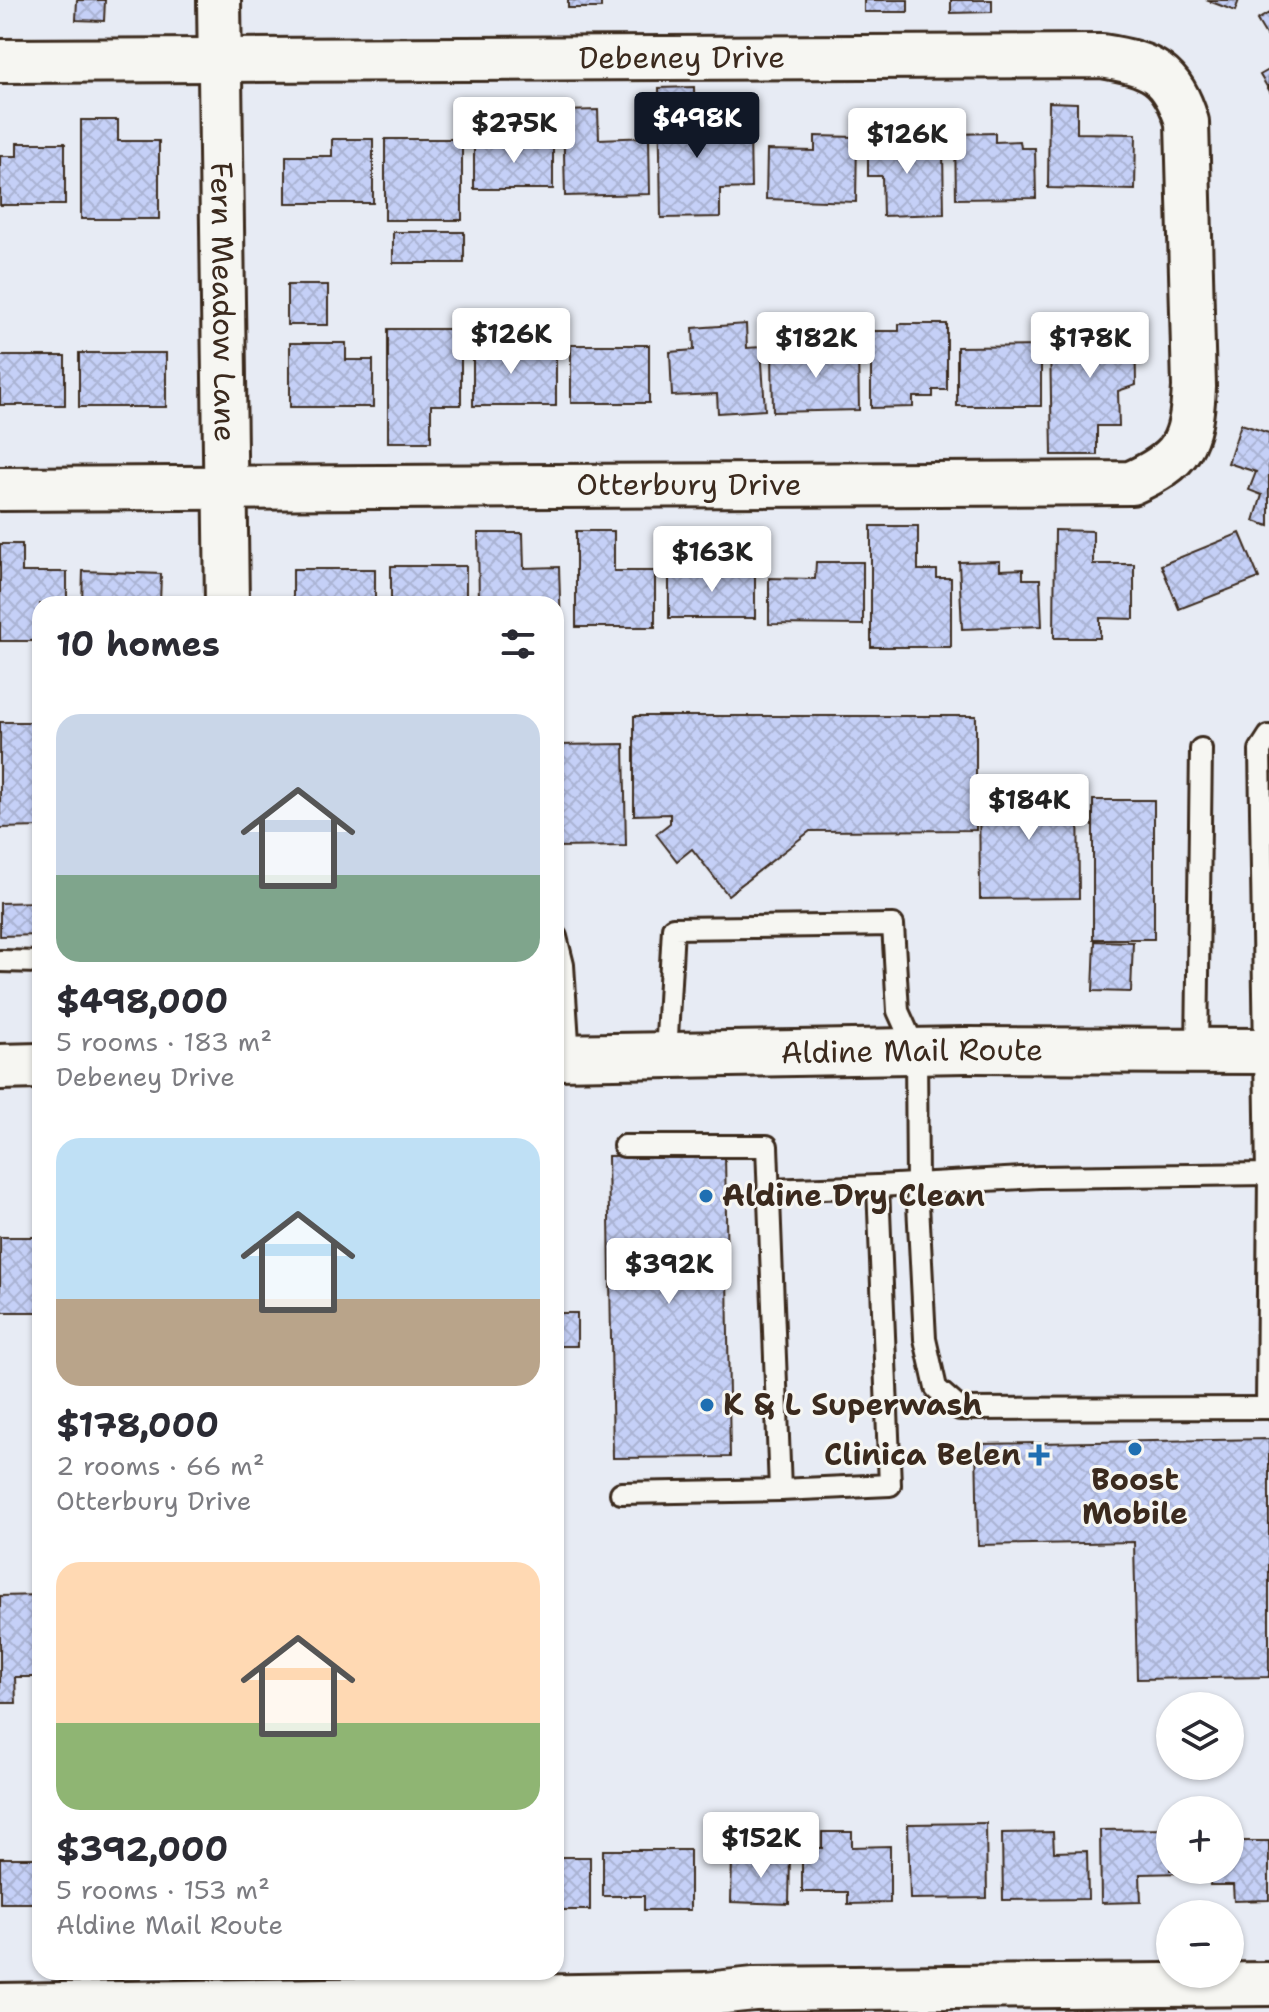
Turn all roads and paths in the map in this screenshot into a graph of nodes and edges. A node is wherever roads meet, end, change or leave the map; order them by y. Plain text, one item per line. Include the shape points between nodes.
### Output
1 (219, 0) edge
2 (218, 58) junction
3 (0, 61) edge
4 (1192, 267) joint
5 (225, 486) junction
6 (0, 489) edge
7 (227, 596) edge
8 (1269, 736) edge
9 (1201, 749) dead end
10 (0, 961) edge
11 (32, 962) edge
12 (916, 1051) junction
13 (1197, 1051) junction
14 (1267, 1051) edge
15 (666, 1055) junction
16 (564, 1057) edge
17 (32, 1066) edge
18 (0, 1067) edge
19 (624, 1146) dead end
20 (1268, 1174) edge
21 (917, 1185) junction
22 (878, 1186) junction
23 (768, 1190) junction
24 (1268, 1408) edge
25 (780, 1490) junction
26 (621, 1493) dead end
27 (1269, 1984) edge
28 (249, 1995) edge
29 (0, 2005) edge

1 - 2 street, Fern Meadow Lane
2 - 3 street, Debeney Drive
2 - 4 street, Debeney Drive via 1102,56 1137,61 1161,74 1179,94 1187,122
2 - 5 street, Fern Meadow Lane
4 - 5 street, Otterbury Drive via 1192,428 1177,456 1131,483
5 - 6 street, Otterbury Drive
5 - 7 street, Fern Meadow Lane
8 - 14 lane via 1260,750
9 - 13 lane
10 - 11 lane
12 - 13 main road, Aldine Mail Route
12 - 15 main road, Aldine Mail Route
12 - 15 lane via 898,1011 893,925 673,928
12 - 21 lane
13 - 14 main road, Aldine Mail Route
14 - 20 lane
15 - 16 main road, Aldine Mail Route
17 - 18 main road
19 - 23 lane via 767,1146
20 - 21 lane via 1039,1177
20 - 24 lane
21 - 22 lane
21 - 24 lane via 925,1339 936,1388 960,1409
22 - 23 lane
22 - 25 lane via 890,1485
23 - 25 lane
25 - 26 lane
27 - 28 street
28 - 29 street

